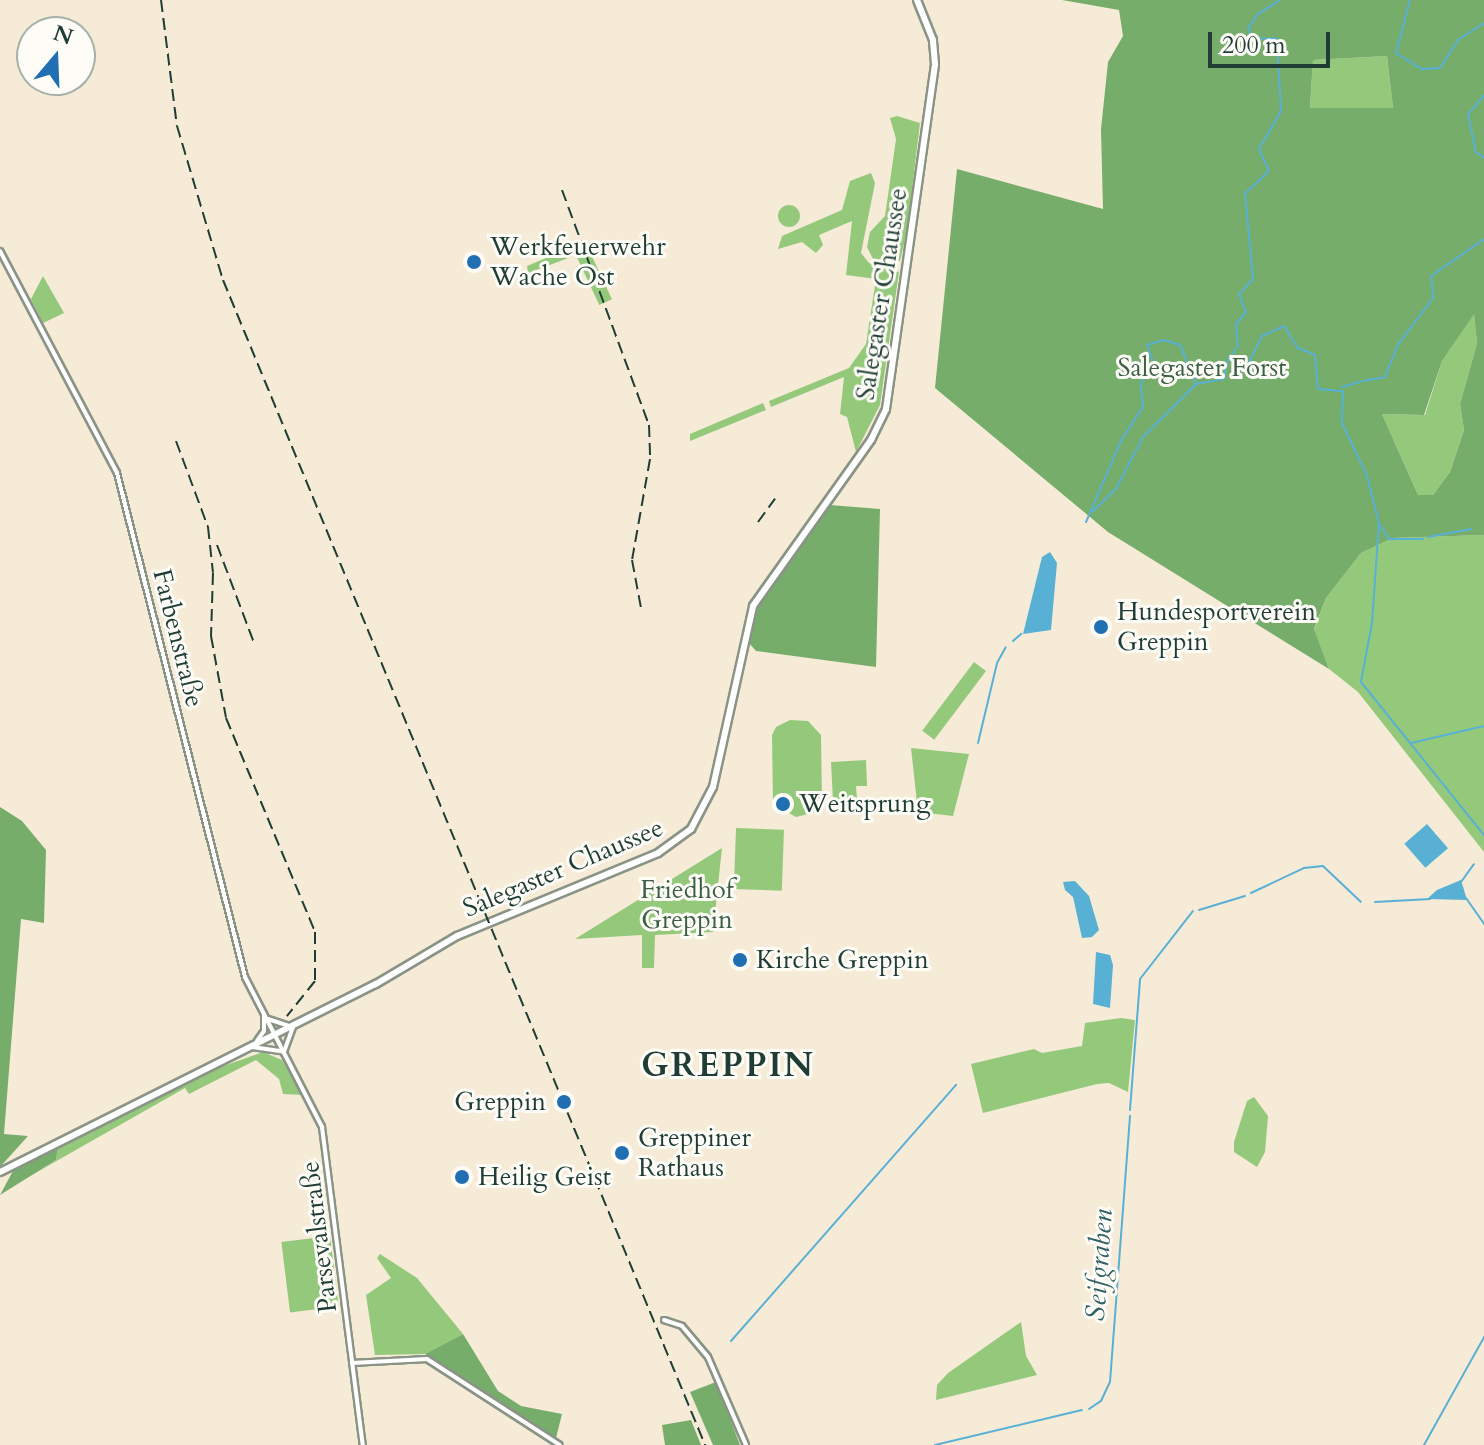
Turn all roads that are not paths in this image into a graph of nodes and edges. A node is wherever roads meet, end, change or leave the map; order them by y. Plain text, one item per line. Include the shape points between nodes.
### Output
1 (917, 0) edge
2 (0, 251) edge
3 (264, 1015) junction
4 (293, 1027) junction
5 (275, 1036) junction
6 (252, 1047) junction
7 (284, 1052) junction
8 (0, 1172) edge
9 (664, 1320) dead end
10 (352, 1363) junction
11 (363, 1445) edge
12 (560, 1445) edge
13 (746, 1445) edge

1 - 4 main road, Salegaster Chaussee via 933,40 935,64 890,389 879,426 753,606 713,787 685,836 651,856 457,936
2 - 3 street, Farbenstraße via 118,476 245,977
3 - 4 street
3 - 5 street, Farbenstraße
3 - 6 street via 263,1034
4 - 5 main road, Salegaster Chaussee
4 - 7 street
5 - 6 main road, Salegaster Chaussee
5 - 7 street, Parsevalstraße
6 - 7 street
6 - 8 main road, Salegaster Chaussee
7 - 10 street, Parsevalstraße via 325,1139
9 - 13 street via 687,1331 716,1372
10 - 11 street, Parsevalstraße
10 - 12 street via 427,1359

